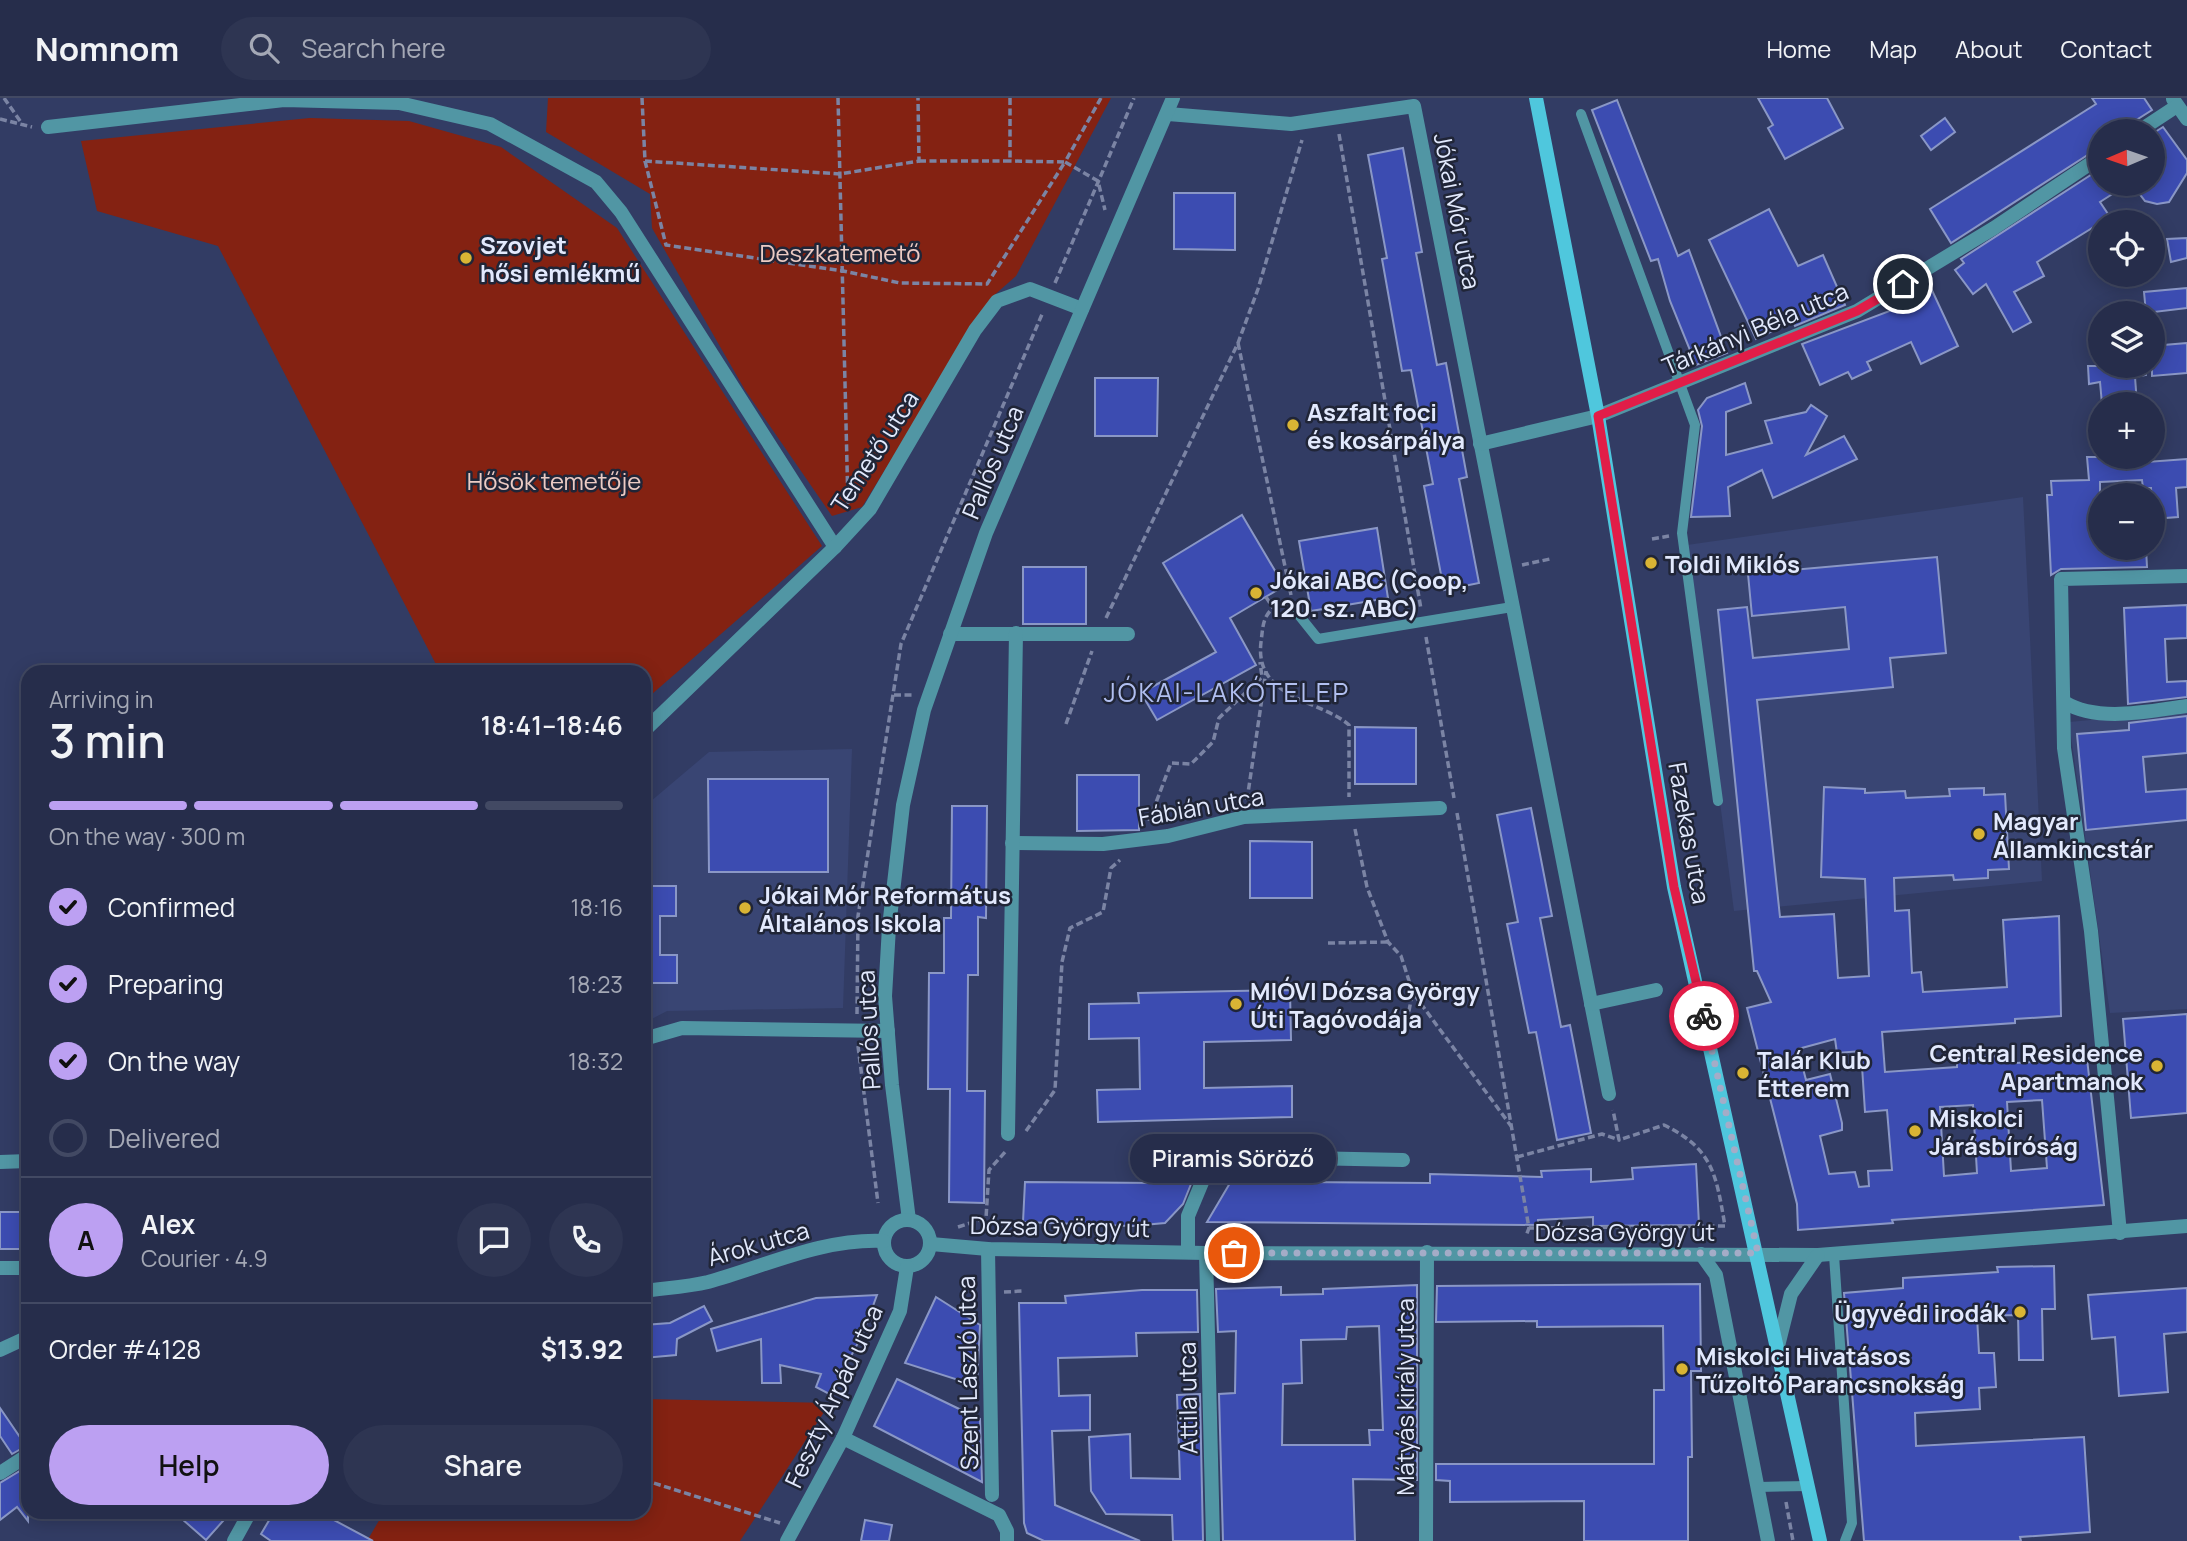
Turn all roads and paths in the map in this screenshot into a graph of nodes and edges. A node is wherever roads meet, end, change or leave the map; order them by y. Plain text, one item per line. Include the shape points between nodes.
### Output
1 (4, 98) edge
2 (642, 98) edge
3 (838, 98) edge
4 (918, 98) edge
5 (1010, 98) edge
6 (1101, 98) edge
7 (1173, 98) edge
8 (1536, 98) edge
9 (2174, 102) edge
10 (1168, 114) junction
11 (1581, 114) dead end
12 (1336, 117) junction
13 (0, 119) edge
14 (2153, 119) edge
15 (2187, 119) edge
16 (1308, 122) junction
17 (24, 127) junction
18 (48, 127) joint
19 (645, 161) junction
20 (919, 161) junction
21 (1010, 161) junction
22 (1065, 162) junction
23 (2088, 165) edge
24 (840, 174) junction
25 (1098, 181) dead end
26 (843, 271) junction
27 (1082, 309) junction
28 (1238, 343) junction
29 (1681, 385) junction
30 (1598, 416) junction
31 (1480, 444) junction
32 (850, 531) junction
33 (835, 547) junction
34 (1550, 559) dead end
35 (1504, 569) junction
36 (2187, 576) edge
37 (1266, 597) dead end
38 (1512, 607) junction
39 (1273, 608) junction
40 (1294, 608) junction
41 (1423, 621) junction
42 (1016, 633) junction
43 (950, 634) junction
44 (1099, 634) junction
45 (1128, 634) dead end
46 (1259, 653) junction
47 (1266, 671) junction
48 (2064, 702) junction
49 (2187, 706) edge
50 (651, 724) edge
51 (1066, 724) dead end
52 (1718, 801) dead end
53 (1440, 808) dead end
54 (1352, 812) junction
55 (1244, 817) junction
56 (1142, 839) junction
57 (1012, 843) junction
58 (1388, 942) junction
59 (1328, 943) dead end
60 (1656, 990) dead end
61 (1413, 993) junction
62 (1591, 1004) junction
63 (888, 1031) junction
64 (1405, 1032) dead end
65 (651, 1037) edge
66 (1609, 1094) joint
67 (1512, 1128) junction
68 (1619, 1140) junction
69 (1011, 1141) junction
70 (1517, 1157) junction
71 (1403, 1160) dead end
72 (21, 1161) edge
73 (0, 1162) edge
74 (909, 1220) junction
75 (2187, 1226) edge
76 (958, 1227) dead end
77 (1529, 1228) junction
78 (2120, 1233) junction
79 (884, 1241) junction
80 (931, 1244) junction
81 (988, 1249) junction
82 (1188, 1252) junction
83 (1427, 1252) junction
84 (1206, 1253) junction
85 (1520, 1253) junction
86 (1758, 1253) junction
87 (1701, 1254) junction
88 (1818, 1255) junction
89 (1834, 1255) junction
90 (906, 1267) junction
91 (0, 1268) edge
92 (21, 1268) edge
93 (651, 1290) edge
94 (1024, 1291) dead end
95 (995, 1292) dead end
96 (21, 1340) edge
97 (1778, 1346) junction
98 (0, 1350) edge
99 (843, 1438) junction
100 (21, 1460) edge
101 (0, 1473) edge
102 (651, 1482) edge
103 (1783, 1486) junction
104 (1809, 1486) junction
105 (1758, 1487) junction
106 (992, 1495) dead end
107 (246, 1519) edge
108 (795, 1527) junction
109 (234, 1541) edge
110 (788, 1541) edge
111 (1007, 1541) edge
112 (1213, 1541) edge
113 (1426, 1541) edge
114 (1768, 1541) edge
115 (1793, 1541) edge
116 (1821, 1541) edge
117 (1845, 1541) edge

1 - 17 path
2 - 19 path
3 - 24 path
4 - 20 path
5 - 21 path
6 - 22 path
7 - 10 street, Pallós utca
8 - 30 street
9 - 14 street
9 - 15 street
10 - 16 street, Jókai Mór utca
10 - 27 street, Pallós utca
11 - 29 lane
12 - 16 street, Jókai Mór utca
12 - 31 street, Jókai Mór utca via 1414,106
12 - 41 path
13 - 17 path
16 - 28 path
17 - 18 path
18 - 33 street via 284,100 399,103 490,124 596,182 621,212
19 - 24 path
19 - 26 path via 666,245
20 - 21 path
20 - 24 path
21 - 22 path
22 - 25 path
22 - 26 path via 987,284 900,283
23 - 29 street, Tárkányi Béla utca via 1857,311
24 - 26 path
26 - 32 path
27 - 32 street, Temető utca via 1030,289 997,301 975,330 870,509
27 - 43 street, Pallós utca via 986,533
28 - 40 path
28 - 44 path
29 - 30 street, Tárkányi Béla utca
29 - 52 lane via 1695,425 1682,533
30 - 31 street, Tárkányi Béla utca
30 - 86 street, Fazekas utca via 1674,887
31 - 35 street
32 - 33 street, Temető utca
33 - 50 street, Temető utca
34 - 35 path
35 - 38 street
36 - 48 street via 2061,579
37 - 39 path
38 - 41 lane
38 - 62 street
39 - 40 path
39 - 46 path via 1264,616
40 - 41 lane via 1318,639
41 - 67 path
42 - 43 street
42 - 44 street
42 - 57 street
43 - 63 street, Pallós utca via 924,710 903,805 889,926
44 - 45 street
44 - 51 path
46 - 47 path
46 - 56 path via 1262,677 1219,719 1213,742 1191,764 1171,763
47 - 54 path via 1291,698 1349,725
47 - 55 path
48 - 49 street via 2095,713
48 - 78 street via 2064,748 2091,931
53 - 54 street, Fábián utca
54 - 55 street, Fábián utca
54 - 58 path via 1367,887
55 - 56 street, Fábián utca
56 - 57 street, Fábián utca via 1103,844
56 - 69 path via 1111,868 1103,912 1070,928 1062,962 1055,1090 1035,1122
57 - 69 street
58 - 59 path
58 - 61 path via 1401,956
60 - 62 street
61 - 64 path
61 - 67 path
62 - 66 street
63 - 65 street via 682,1028
63 - 74 street, Pallós utca
66 - 68 path
67 - 70 path
68 - 70 path via 1602,1133
68 - 77 path via 1664,1125 1689,1138 1706,1157 1719,1190 1725,1226
69 - 76 path via 989,1170 986,1218
70 - 77 path
71 - 82 street via 1213,1156 1188,1216
72 - 73 street
74 - 79 street via 893,1225
74 - 80 street via 925,1228
75 - 78 street, Dózsa György út
77 - 85 path
78 - 89 street, Dózsa György út
79 - 90 street via 890,1259
79 - 93 street, Árok utca via 854,1241 785,1256 706,1282
80 - 81 street, Dózsa György út
80 - 90 street via 923,1260
81 - 82 street, Dózsa György út
81 - 106 street, Szent László utca
82 - 84 street, Dózsa György út
83 - 84 street, Dózsa György út
83 - 85 street, Dózsa György út
83 - 113 street, Mátyás király utca
84 - 112 street, Attila utca
85 - 87 street, Dózsa György út
86 - 87 street, Dózsa György út
86 - 88 street, Dózsa György út
86 - 97 street, Fazekas utca
87 - 105 street via 1716,1275
88 - 89 street, Dózsa György út
88 - 97 street via 1791,1294
89 - 117 lane via 1852,1523
90 - 99 street, Feszty Árpád utca via 900,1311
91 - 92 street
94 - 95 path
96 - 98 street
97 - 104 street, Fazekas utca
99 - 108 street, Feszty Árpád utca
99 - 111 street via 999,1516
100 - 101 street
102 - 108 path
103 - 104 lane
103 - 105 lane
103 - 115 path
104 - 116 street, Fazekas utca
105 - 114 street
107 - 109 street
108 - 110 street, Feszty Árpád utca

